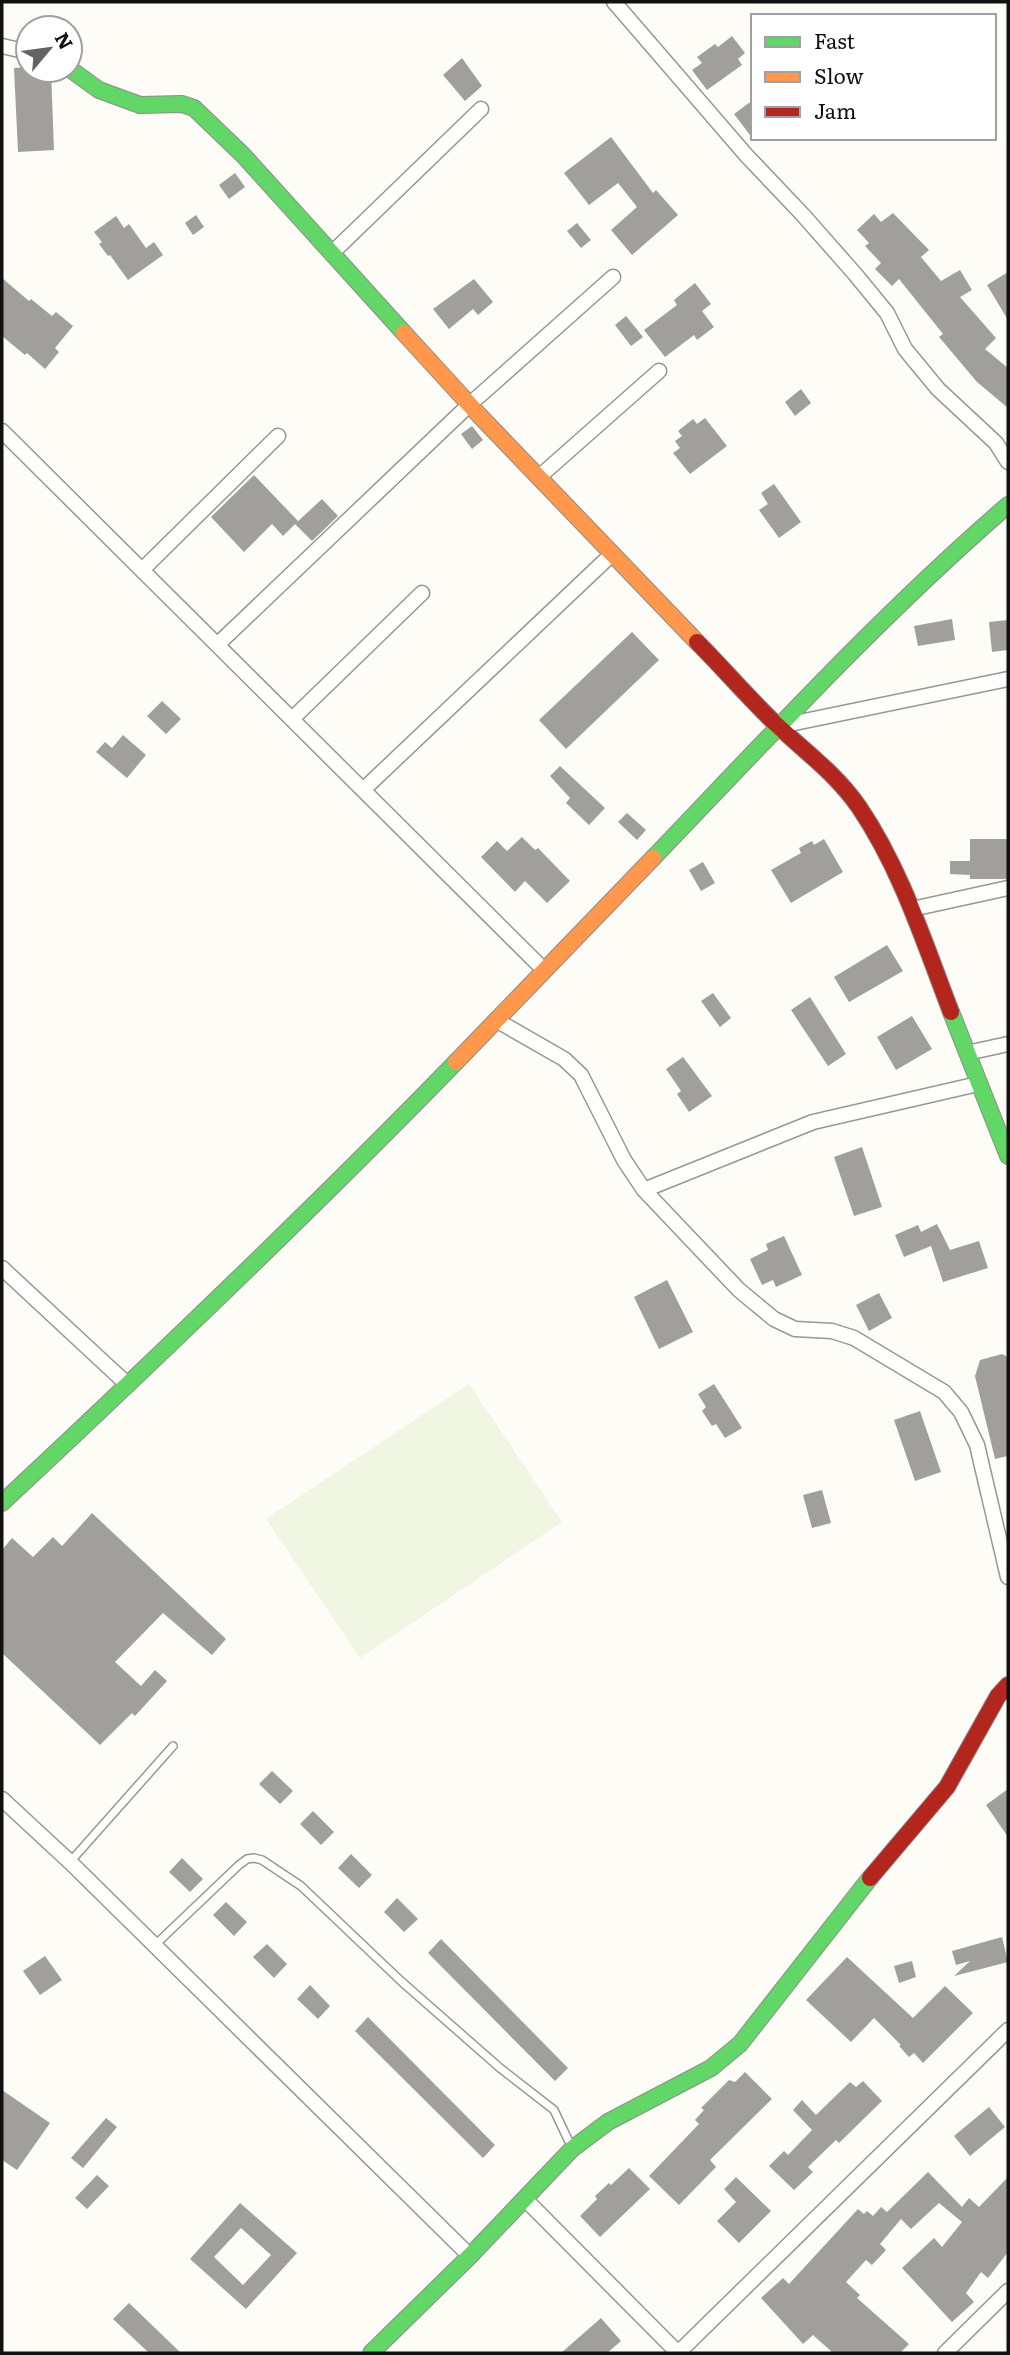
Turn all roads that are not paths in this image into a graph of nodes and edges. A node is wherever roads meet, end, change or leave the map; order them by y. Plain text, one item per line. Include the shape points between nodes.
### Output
1 (614, 2) edge
2 (84, 79) edge
3 (481, 109) dead end
4 (332, 253) junction
5 (613, 277) dead end
6 (659, 371) dead end
7 (469, 405) junction
8 (2, 431) edge
9 (278, 436) dead end
10 (1008, 462) edge
11 (539, 477) junction
12 (1005, 511) edge
13 (612, 554) junction
14 (142, 570) junction
15 (422, 593) dead end
16 (216, 645) junction
17 (1008, 680) edge
18 (292, 719) junction
19 (779, 727) junction
20 (363, 790) junction
21 (1008, 888) edge
22 (912, 909) junction
23 (544, 970) junction
24 (496, 1020) junction
25 (1008, 1044) edge
26 (967, 1053) junction
27 (978, 1084) junction
28 (1008, 1156) edge
29 (644, 1190) junction
30 (2, 1268) edge
31 (128, 1385) junction
32 (2, 1503) edge
33 (1008, 1577) edge
34 (1008, 1685) edge
35 (173, 1746) dead end
36 (2, 1798) edge
37 (70, 1861) junction
38 (155, 1945) junction
39 (1008, 2030) edge
40 (572, 2149) junction
41 (525, 2199) junction
42 (470, 2256) junction
43 (1008, 2291) edge
44 (371, 2353) edge
45 (678, 2353) edge
46 (945, 2353) edge

1 - 10 street via 855,274 887,313 905,349 938,389 996,443
2 - 4 street via 99,90 140,105 194,108
3 - 4 street
4 - 7 street
5 - 7 street
6 - 11 street
7 - 11 street
7 - 16 street
8 - 14 street
9 - 14 street
11 - 13 street
12 - 19 street via 961,546
13 - 19 street
13 - 20 street
14 - 16 street
15 - 18 street
16 - 18 street
17 - 19 street
18 - 20 street
19 - 22 street via 843,785 873,830
19 - 23 street
20 - 23 street
21 - 22 street
22 - 26 street
23 - 24 street
24 - 29 street via 564,1059 580,1075
24 - 31 street
25 - 26 street
26 - 27 street
27 - 28 street
27 - 29 street via 813,1122
29 - 33 street via 739,1290 774,1319 795,1329 832,1331 854,1338 944,1392 961,1412 977,1445
30 - 31 street
31 - 32 street
34 - 40 street via 947,1787 850,1901 740,2043 711,2068 608,2122
35 - 37 lane
36 - 37 street
37 - 38 street
38 - 40 lane via 247,1859 272,1865 302,1885 402,1982 554,2110
38 - 42 street
39 - 45 street
40 - 41 street
41 - 42 street
41 - 45 street
42 - 44 street
43 - 46 street

